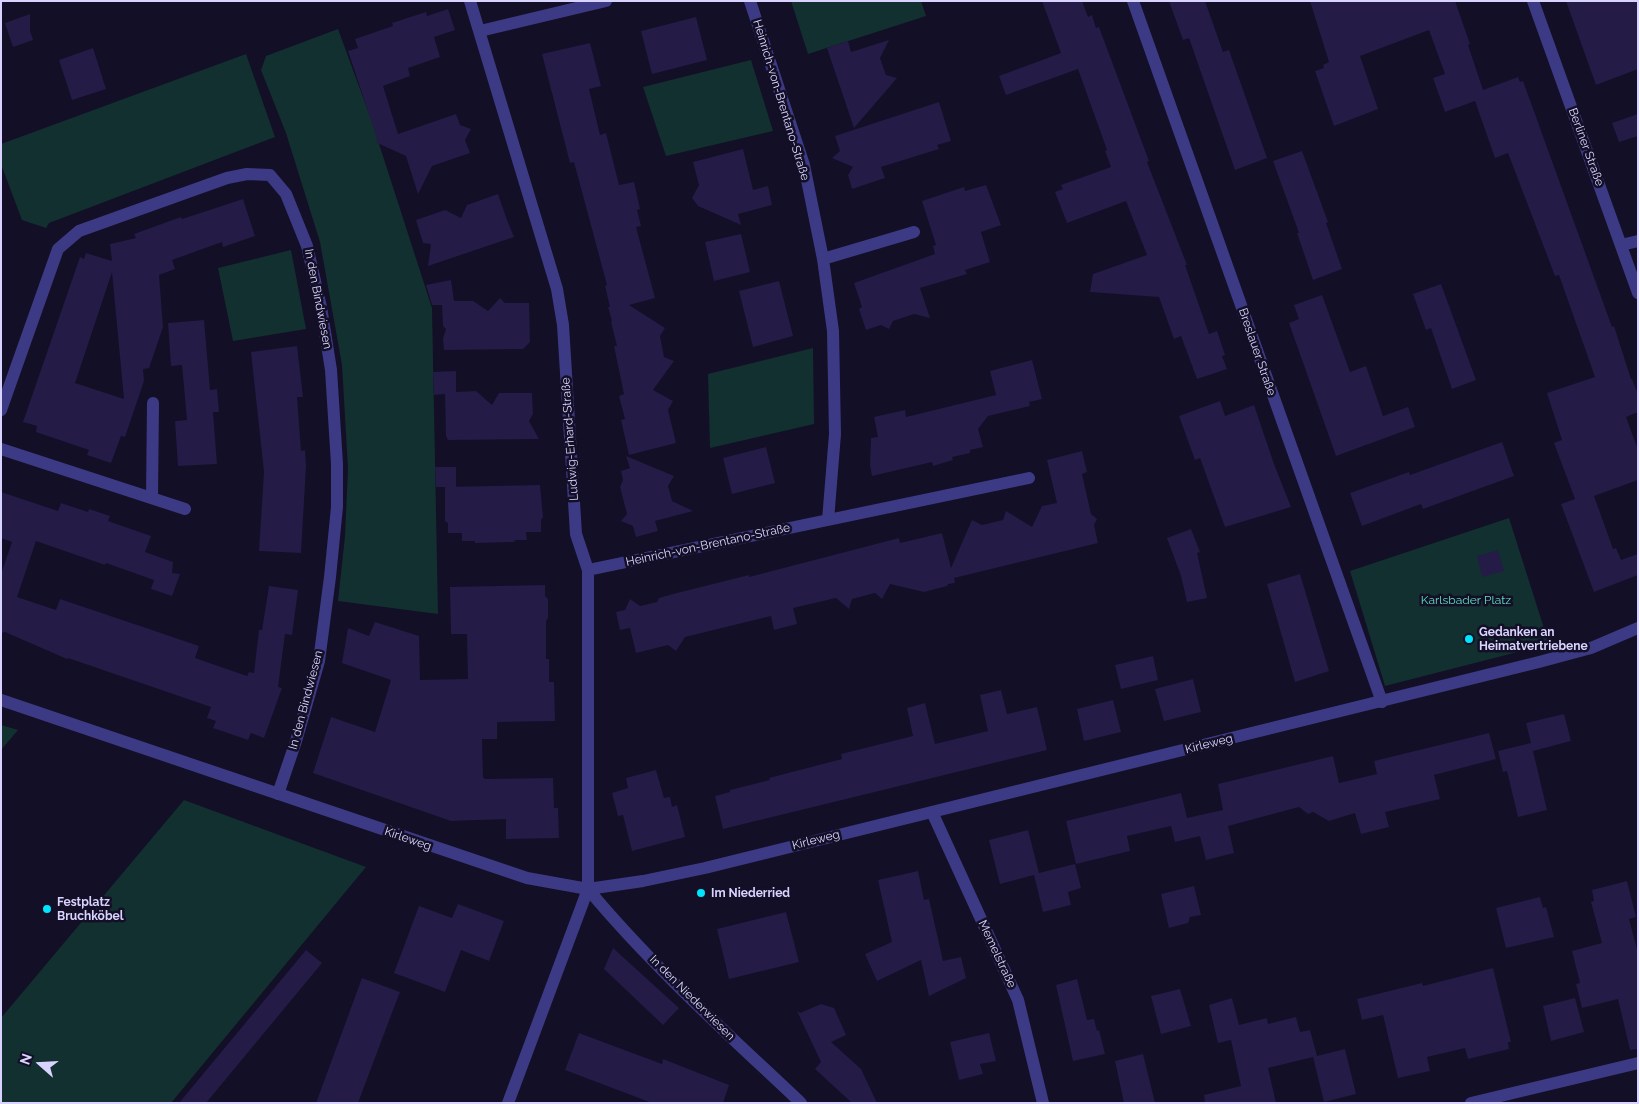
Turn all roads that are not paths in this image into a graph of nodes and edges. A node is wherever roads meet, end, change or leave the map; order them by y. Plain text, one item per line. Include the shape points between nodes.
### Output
1 (470, 1) edge
2 (606, 1) edge
3 (750, 1) edge
4 (1133, 1) edge
5 (1533, 1) edge
6 (480, 31) junction
7 (914, 232) dead end
8 (1638, 240) edge
9 (1621, 245) junction
10 (823, 259) junction
11 (1638, 293) edge
12 (153, 402) dead end
13 (1, 410) edge
14 (1, 449) edge
15 (1029, 478) dead end
16 (152, 498) junction
17 (185, 508) dead end
18 (828, 520) junction
19 (588, 570) junction
20 (1638, 628) edge
21 (1, 700) edge
22 (1382, 702) junction
23 (278, 794) junction
24 (932, 812) junction
25 (588, 889) junction
26 (1638, 1063) edge
27 (508, 1103) edge
28 (801, 1103) edge
29 (1043, 1103) edge
30 (1471, 1103) edge

1 - 6 street, Ludwig-Erhard-Straße
2 - 6 street
3 - 10 street, Heinrich-von-Brentano-Straße via 804,165
4 - 22 street, Breslauer Straße
5 - 9 street, Berliner Straße
6 - 19 street, Ludwig-Erhard-Straße via 557,289 563,325 576,534
7 - 10 street
8 - 9 street
9 - 11 street, Berliner Straße
10 - 18 street, Heinrich-von-Brentano-Straße via 833,331 835,434
12 - 16 street
13 - 23 street, In den Bindwiesen via 58,249 79,230 227,178 247,174 270,176 286,194 307,246 321,307 331,370 337,498 319,661
14 - 16 street
15 - 18 street, Heinrich-von-Brentano-Straße
16 - 17 street
18 - 19 street, Heinrich-von-Brentano-Straße
19 - 25 street, Ludwig-Erhard-Straße
20 - 22 street, Kirleweg via 1582,650
21 - 23 street, Kirleweg
22 - 24 street, Kirleweg
23 - 25 street, Kirleweg via 527,878
24 - 25 street, Kirleweg via 705,868
24 - 29 street, Memelstraße via 1018,1000
25 - 27 street
25 - 28 street, In den Niederwiesen via 692,999
26 - 30 street

